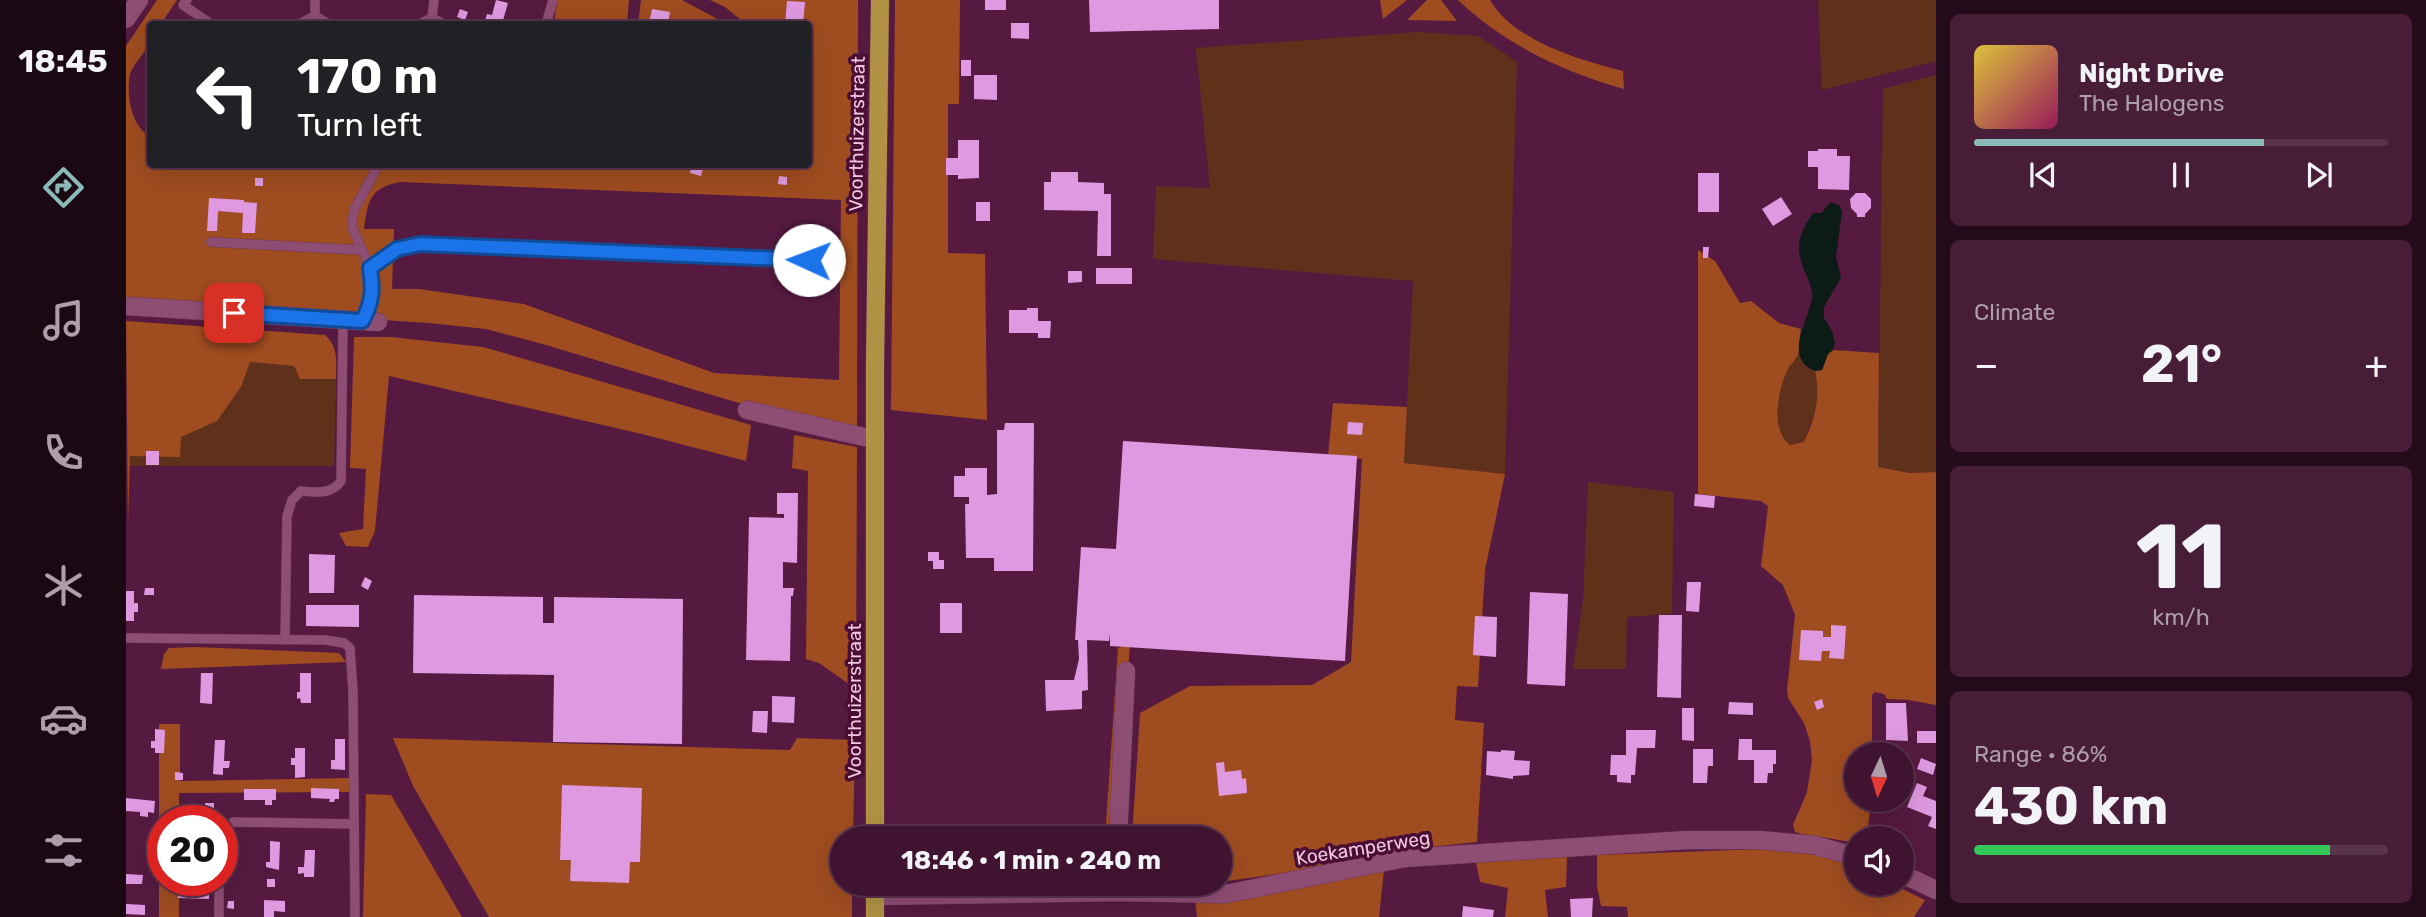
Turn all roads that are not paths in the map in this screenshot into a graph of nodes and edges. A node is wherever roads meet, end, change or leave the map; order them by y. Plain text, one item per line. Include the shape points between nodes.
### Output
1 (139, 0) edge
2 (187, 0) edge
3 (315, 0) edge
4 (434, 0) edge
5 (553, 0) edge
6 (880, 0) edge
7 (315, 16) junction
8 (432, 18) junction
9 (126, 19) edge
10 (207, 21) edge
11 (305, 21) edge
12 (324, 21) edge
13 (426, 21) edge
14 (438, 21) edge
15 (547, 21) edge
16 (377, 168) edge
17 (211, 242) dead end
18 (360, 250) junction
19 (809, 260) dead end
20 (370, 268) junction
21 (126, 306) edge
22 (343, 320) junction
23 (370, 321) joint
24 (747, 410) dead end
25 (875, 437) junction
26 (126, 638) edge
27 (285, 640) junction
28 (1126, 671) dead end
29 (238, 822) edge
30 (354, 824) junction
31 (875, 826) edge
32 (1119, 826) edge
33 (1844, 853) edge
34 (1914, 880) edge
35 (1936, 890) edge
36 (1232, 893) edge
37 (219, 896) edge
38 (875, 896) edge
39 (219, 917) edge
40 (355, 917) edge
41 (875, 917) edge

1 - 9 street
2 - 10 lane via 183,5
3 - 7 lane
4 - 8 lane
5 - 15 lane
6 - 25 main road, Voorthuizerstraat
7 - 11 lane
7 - 12 lane
8 - 13 lane
8 - 14 lane
16 - 18 lane via 354,209 352,227
17 - 18 lane
18 - 20 lane
19 - 20 lane via 420,244 397,249
20 - 23 lane
21 - 22 street
22 - 23 street
22 - 27 lane via 341,481 325,492 301,491 292,500 287,516
24 - 25 street
25 - 31 main road, Voorthuizerstraat
26 - 27 lane
27 - 30 lane via 336,641 350,648
28 - 32 street
29 - 30 lane
30 - 40 lane
33 - 36 street, Koekamperweg via 1814,845 1759,840 1687,840 1405,858
34 - 35 street
37 - 39 lane
38 - 41 main road

